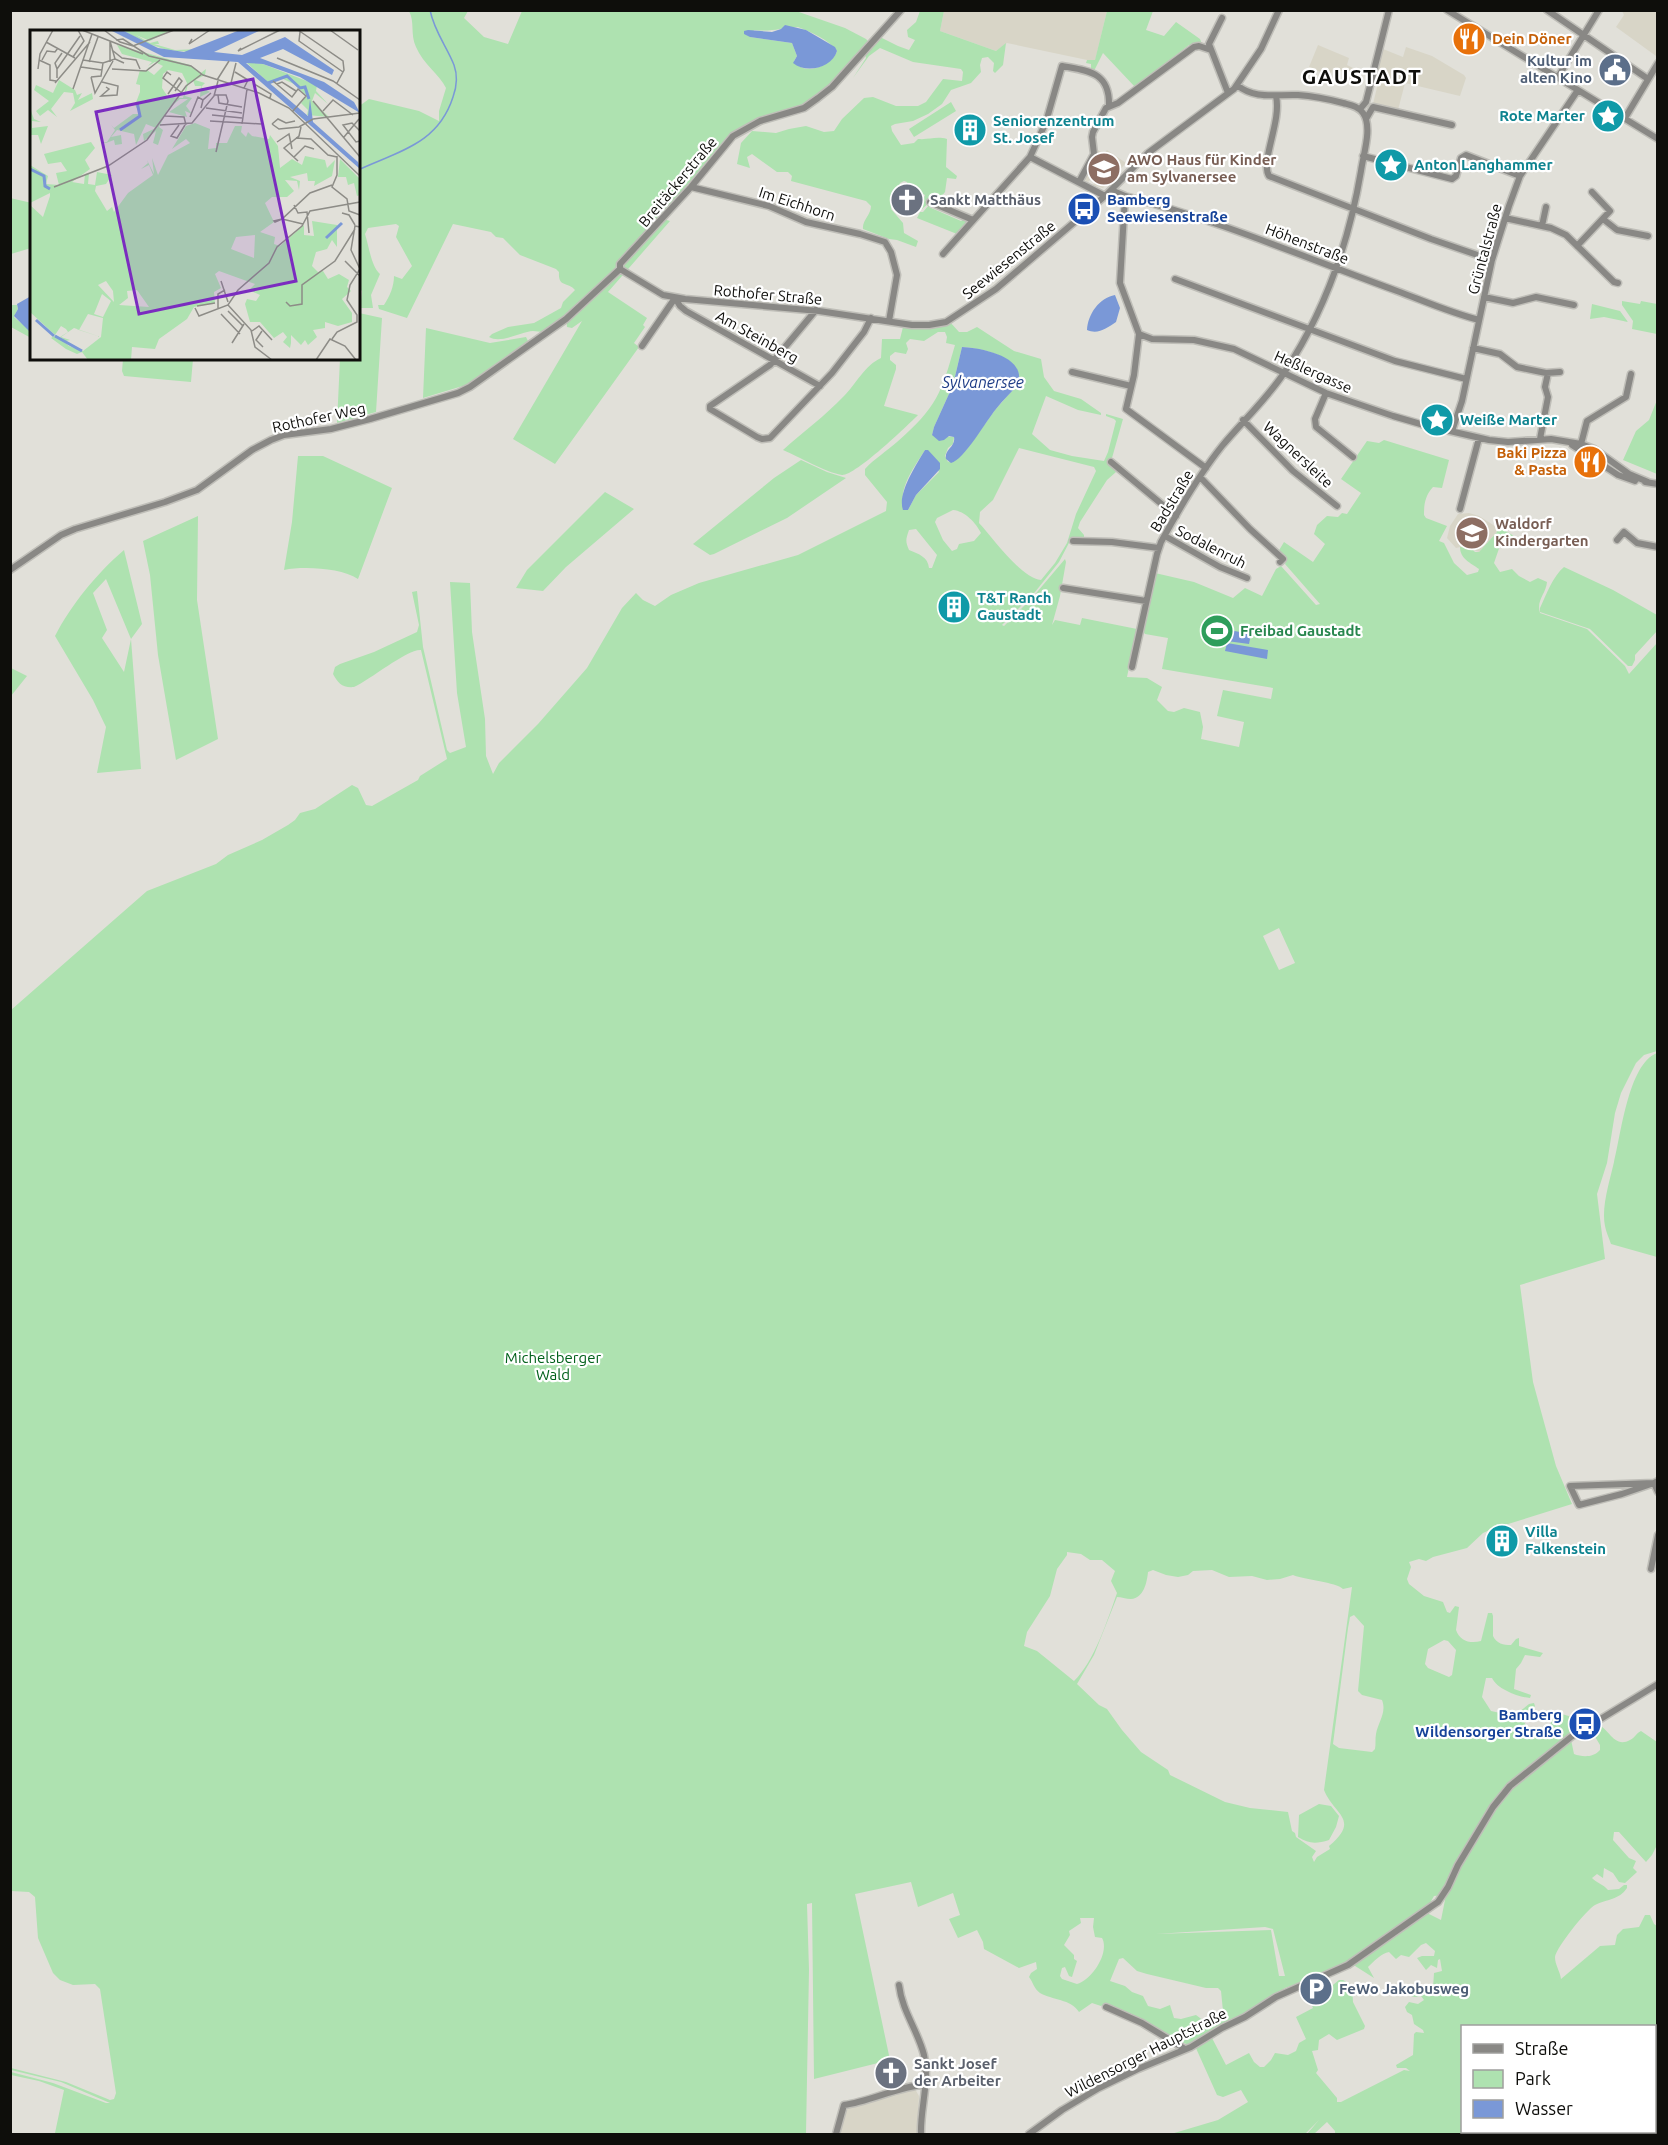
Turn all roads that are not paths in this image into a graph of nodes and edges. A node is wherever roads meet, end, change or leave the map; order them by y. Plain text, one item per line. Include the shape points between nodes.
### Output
1 (901, 10) edge
2 (1279, 10) edge
3 (1389, 10) edge
4 (1447, 10) edge
5 (1547, 10) edge
6 (1599, 10) edge
7 (1222, 18) dead end
8 (1584, 35) junction
9 (1211, 50) junction
10 (1658, 63) edge
11 (1558, 77) junction
12 (1648, 79) junction
13 (1237, 85) junction
14 (1578, 90) junction
15 (1228, 93) junction
16 (1276, 96) junction
17 (1109, 106) junction
18 (1362, 107) junction
19 (1373, 107) junction
20 (1625, 118) junction
21 (1366, 120) junction
22 (1452, 125) dead end
23 (1658, 139) edge
24 (1363, 156) junction
25 (1030, 157) junction
26 (1520, 176) junction
27 (1079, 182) junction
28 (691, 187) junction
29 (1111, 190) junction
30 (1592, 192) dead end
31 (1105, 196) junction
32 (1125, 196) junction
33 (930, 202) dead end
34 (1546, 207) dead end
35 (1353, 209) junction
36 (1504, 218) junction
37 (1603, 219) junction
38 (974, 220) junction
39 (1542, 226) junction
40 (1648, 236) dead end
41 (1576, 246) junction
42 (943, 254) dead end
43 (1492, 260) junction
44 (1336, 268) junction
45 (620, 269) junction
46 (1175, 279) dead end
47 (1618, 283) dead end
48 (1484, 297) junction
49 (675, 298) junction
50 (1574, 305) dead end
51 (816, 310) junction
52 (871, 318) junction
53 (1479, 320) junction
54 (889, 321) junction
55 (920, 326) joint
56 (1309, 328) junction
57 (1139, 334) junction
58 (642, 346) dead end
59 (1473, 348) junction
60 (773, 361) junction
61 (1072, 372) dead end
62 (1560, 372) dead end
63 (1284, 373) junction
64 (1548, 373) junction
65 (1631, 374) dead end
66 (1467, 379) junction
67 (820, 386) junction
68 (1131, 386) junction
69 (1326, 393) junction
70 (1244, 420) junction
71 (1452, 431) junction
72 (1479, 438) junction
73 (1540, 439) junction
74 (1566, 442) junction
75 (1581, 444) junction
76 (1353, 457) dead end
77 (1111, 462) dead end
78 (1206, 468) junction
79 (1200, 477) junction
80 (1648, 482) junction
81 (1658, 484) edge
82 (1337, 506) dead end
83 (1460, 509) dead end
84 (1176, 516) junction
85 (1165, 536) junction
86 (1617, 540) dead end
87 (1073, 541) dead end
88 (1658, 547) edge
89 (1159, 548) junction
90 (1280, 562) dead end
91 (10, 570) edge
92 (1247, 578) dead end
93 (1063, 588) dead end
94 (1146, 601) junction
95 (1132, 667) dead end
96 (1656, 1482) edge
97 (1658, 1492) edge
98 (1658, 1535) edge
99 (1652, 1569) dead end
100 (1658, 1684) edge
101 (898, 1985) dead end
102 (1107, 2007) dead end
103 (1185, 2049) junction
104 (925, 2085) junction
105 (836, 2134) edge
106 (921, 2134) edge
107 (1029, 2134) edge

1 - 28 street, Breitäckerstraße via 826,92 804,108 760,121 733,136
2 - 13 street, Seewiesenstraße via 1261,49
3 - 18 street
4 - 11 street
5 - 8 street
6 - 8 street
7 - 9 street via 1209,43
8 - 11 street
8 - 12 street
9 - 15 street
9 - 17 street via 1194,47
10 - 12 street
11 - 14 street
12 - 20 street
13 - 15 street, Seewiesenstraße
13 - 16 street via 1249,93
14 - 20 street
14 - 26 street, Grüntalstraße
15 - 29 street, Seewiesenstraße via 1148,153
16 - 18 street via 1323,98
16 - 35 street via 1278,112 1266,166 1269,176
17 - 25 street via 1105,83 1096,74 1062,66 1046,122
17 - 27 street via 1092,134 1094,154
18 - 19 street
18 - 21 street
19 - 21 street
19 - 22 street
20 - 23 street
21 - 24 street, Badstraße
24 - 26 street via 1452,179 1466,155
24 - 35 street, Badstraße
25 - 27 street
25 - 38 street
26 - 36 street, Grüntalstraße
27 - 31 street
28 - 45 street, Breitäckerstraße via 620,264
28 - 54 street, Im Eichhorn via 770,206 806,222 885,242 897,275
29 - 31 street, Seewiesenstraße
29 - 32 street, Höhenstraße
30 - 37 street via 1610,212
31 - 55 street, Seewiesenstraße via 988,296 946,322
32 - 44 street, Höhenstraße via 1194,215
32 - 57 street via 1120,283
33 - 38 street
34 - 39 street
35 - 43 street
35 - 44 street, Badstraße
36 - 39 street
36 - 43 street, Grüntalstraße
37 - 40 street via 1617,230
37 - 41 street
38 - 42 street
39 - 41 street via 1566,235
41 - 47 street
43 - 48 street, Grüntalstraße
44 - 53 street, Höhenstraße
44 - 56 street, Badstraße
45 - 49 street, Rothofer Straße via 655,291
45 - 91 street, Rothofer Weg via 566,319 458,393 331,429 271,440 197,490 75,529
46 - 56 street
48 - 50 street via 1513,303 1536,297
48 - 53 street, Grüntalstraße
49 - 51 street, Rothofer Straße
49 - 58 street
49 - 60 street, Am Steinberg via 686,311
51 - 52 street, Rothofer Straße
51 - 60 street
52 - 54 street, Rothofer Straße
52 - 67 street
53 - 59 street, Grüntalstraße
54 - 55 street, Rothofer Straße
56 - 63 street, Badstraße
56 - 66 street via 1395,361
57 - 63 street, Heßlergasse via 1152,339 1221,345
57 - 68 street
59 - 64 street via 1500,354 1517,366
59 - 66 street, Grüntalstraße
60 - 67 street, Am Steinberg
60 - 67 street via 710,406 715,413 767,439
61 - 68 street
62 - 64 street
63 - 69 street, Heßlergasse
63 - 70 street, Badstraße
64 - 73 street
65 - 75 street via 1626,397 1587,422
66 - 71 street, Grüntalstraße
68 - 78 street via 1126,409
69 - 71 street, Heßlergasse
69 - 76 street via 1316,428
70 - 78 street, Badstraße
70 - 82 street, Wagnersleite via 1293,471
71 - 72 street, Heßlergasse
72 - 73 street, Heßlergasse via 1501,442
72 - 83 street
73 - 74 street, Heßlergasse
74 - 75 street, Heßlergasse
74 - 80 street via 1618,475
75 - 80 street
77 - 84 street
78 - 79 street, Badstraße
79 - 84 street, Badstraße
79 - 90 street via 1283,559
80 - 81 street
84 - 85 street, Badstraße
85 - 89 street, Badstraße
85 - 92 street, Sodalenruh
86 - 88 street via 1624,532 1637,543
87 - 89 street
89 - 94 street, Badstraße
93 - 94 street
94 - 95 street, Badstraße
96 - 96 street via 1619,1484 1570,1486 1579,1505
96 - 97 street
98 - 99 street
100 - 103 street, Wildensorger Hauptstraße via 1571,1737 1510,1786 1493,1807 1438,1902 1348,1965 1276,1997
101 - 104 street via 924,2055
102 - 103 street
103 - 107 street, Wildensorger Hauptstraße via 1099,2088
104 - 105 street via 844,2105
104 - 106 street

